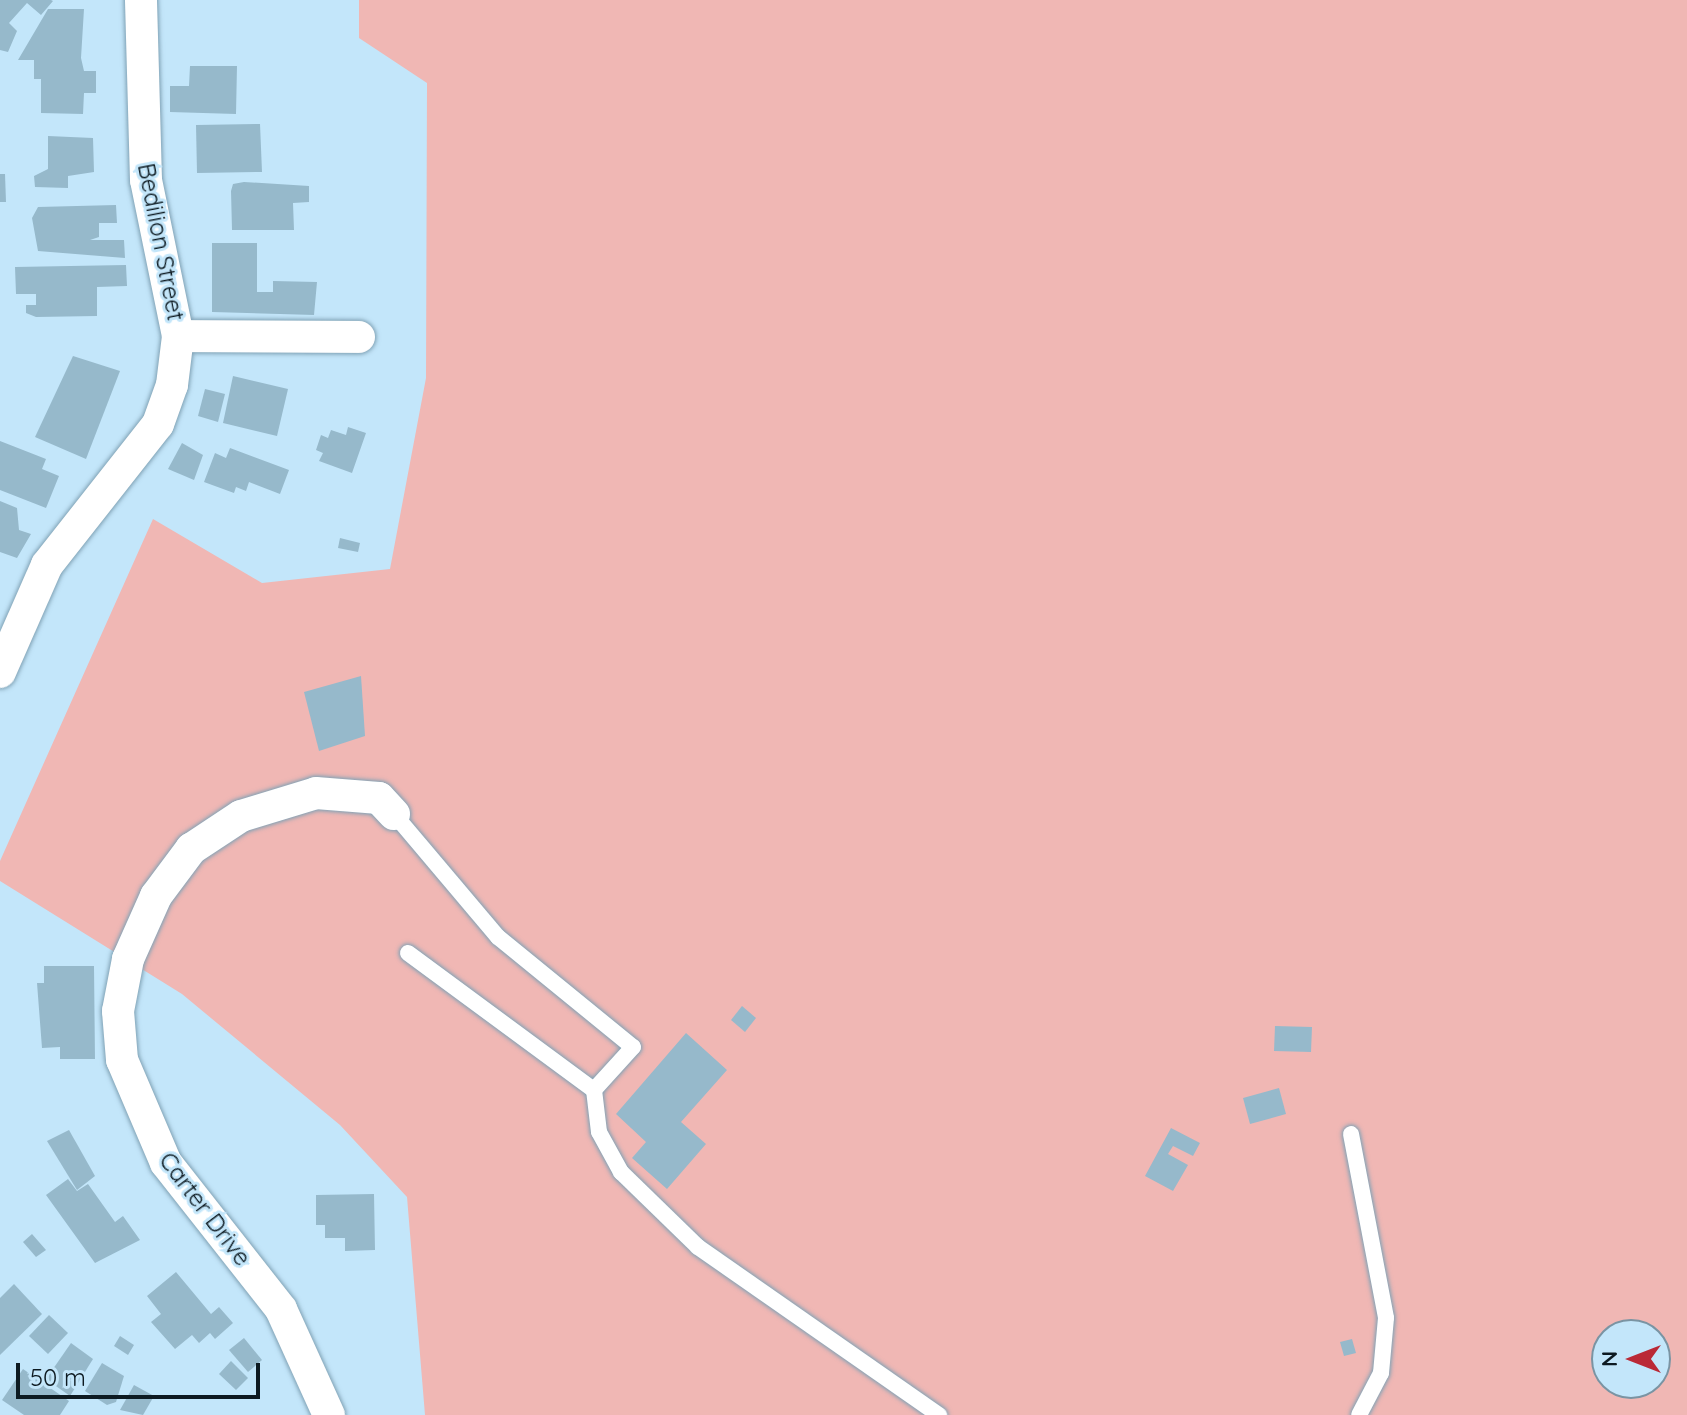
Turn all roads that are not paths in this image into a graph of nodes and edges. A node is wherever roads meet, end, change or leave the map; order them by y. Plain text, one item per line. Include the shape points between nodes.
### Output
1 (141, 0) edge
2 (178, 336) junction
3 (359, 337) dead end
4 (0, 672) edge
5 (394, 814) joint
6 (408, 953) dead end
7 (594, 1090) junction
8 (1351, 1134) dead end
9 (329, 1415) edge
10 (939, 1415) edge
11 (1359, 1415) edge

1 - 2 street, Bedilion Street via 146,180
2 - 3 street
2 - 4 street, Bedilion Street via 158,424 47,565
5 - 7 lane via 498,937 633,1047
5 - 9 street, Carter Drive via 379,798 316,793 241,816 191,849 156,896 128,959 118,1011 122,1060 166,1163 281,1309
6 - 7 lane
7 - 10 lane via 599,1132 621,1172 698,1247
8 - 11 lane via 1386,1318 1381,1373

